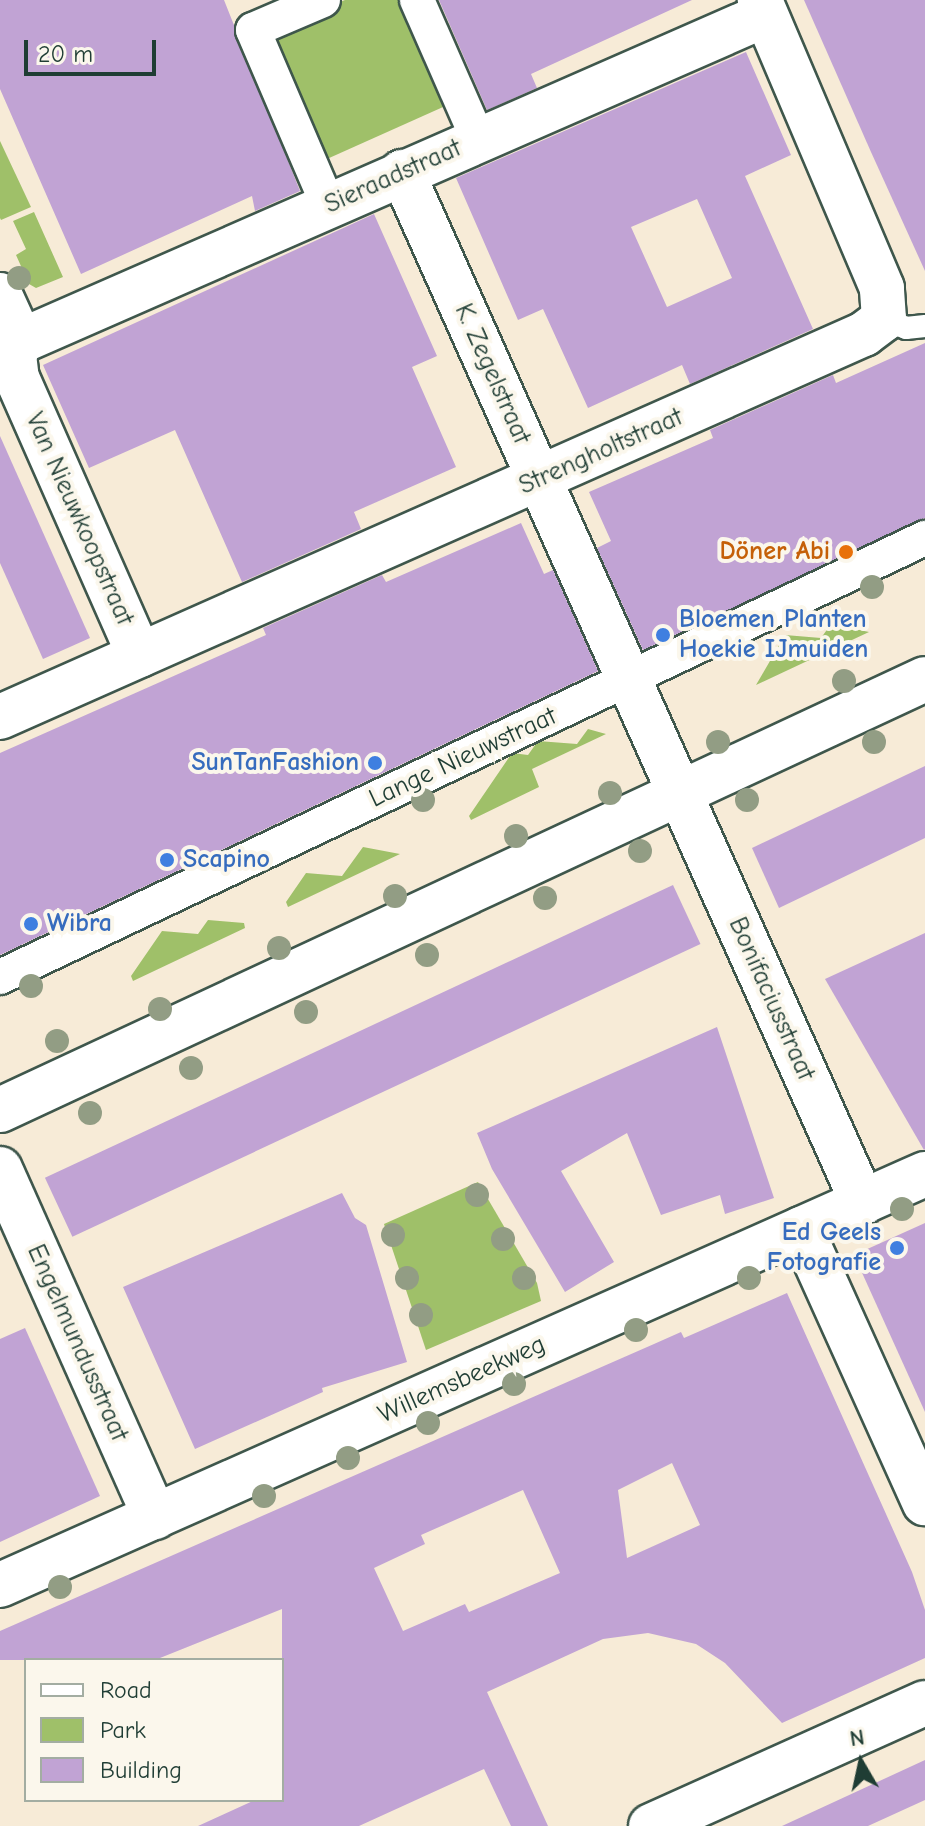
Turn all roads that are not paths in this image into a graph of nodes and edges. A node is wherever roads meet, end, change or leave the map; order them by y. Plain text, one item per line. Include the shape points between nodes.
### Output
1 (323, 0) edge
2 (417, 0) edge
3 (763, 8) edge
4 (478, 139) junction
5 (402, 172) junction
6 (328, 205) junction
7 (0, 295) edge
8 (905, 323) edge
9 (21, 341) junction
10 (539, 480) junction
11 (925, 538) edge
12 (139, 655) junction
13 (630, 678) junction
14 (925, 679) edge
15 (0, 717) edge
16 (682, 795) junction
17 (0, 977) edge
18 (0, 1110) edge
19 (0, 1169) edge
20 (925, 1174) edge
21 (863, 1203) junction
22 (801, 1229) junction
23 (925, 1503) edge
24 (155, 1517) junction
25 (0, 1585) edge
26 (925, 1703) edge
27 (651, 1826) edge

1 - 6 street via 253,30
2 - 4 street
3 - 4 street, Sieraadstraat
3 - 8 street, Strengholtstraat via 882,288
4 - 5 street, Sieraadstraat
5 - 6 street, Sieraadstraat
5 - 10 street, K. Zegelstraat
6 - 9 street, Sieraadstraat
7 - 9 street, Van Nieuwkoopstraat
8 - 10 street, Strengholtstraat via 864,334
9 - 12 street, Van Nieuwkoopstraat via 14,355 17,378
10 - 12 street, Strengholtstraat
10 - 13 street, K. Zegelstraat
11 - 13 street, Lange Nieuwstraat
12 - 15 street, Strengholtstraat
13 - 16 street, K. Zegelstraat
13 - 17 street, Lange Nieuwstraat
14 - 16 street
16 - 18 street
16 - 21 street, Bonifaciusstraat
19 - 24 street, Engelmundusstraat
20 - 21 street, Willemsbeekweg
21 - 22 street, Willemsbeekweg
22 - 23 street
22 - 24 street, Willemsbeekweg
24 - 25 street, Willemsbeekweg
26 - 27 street

